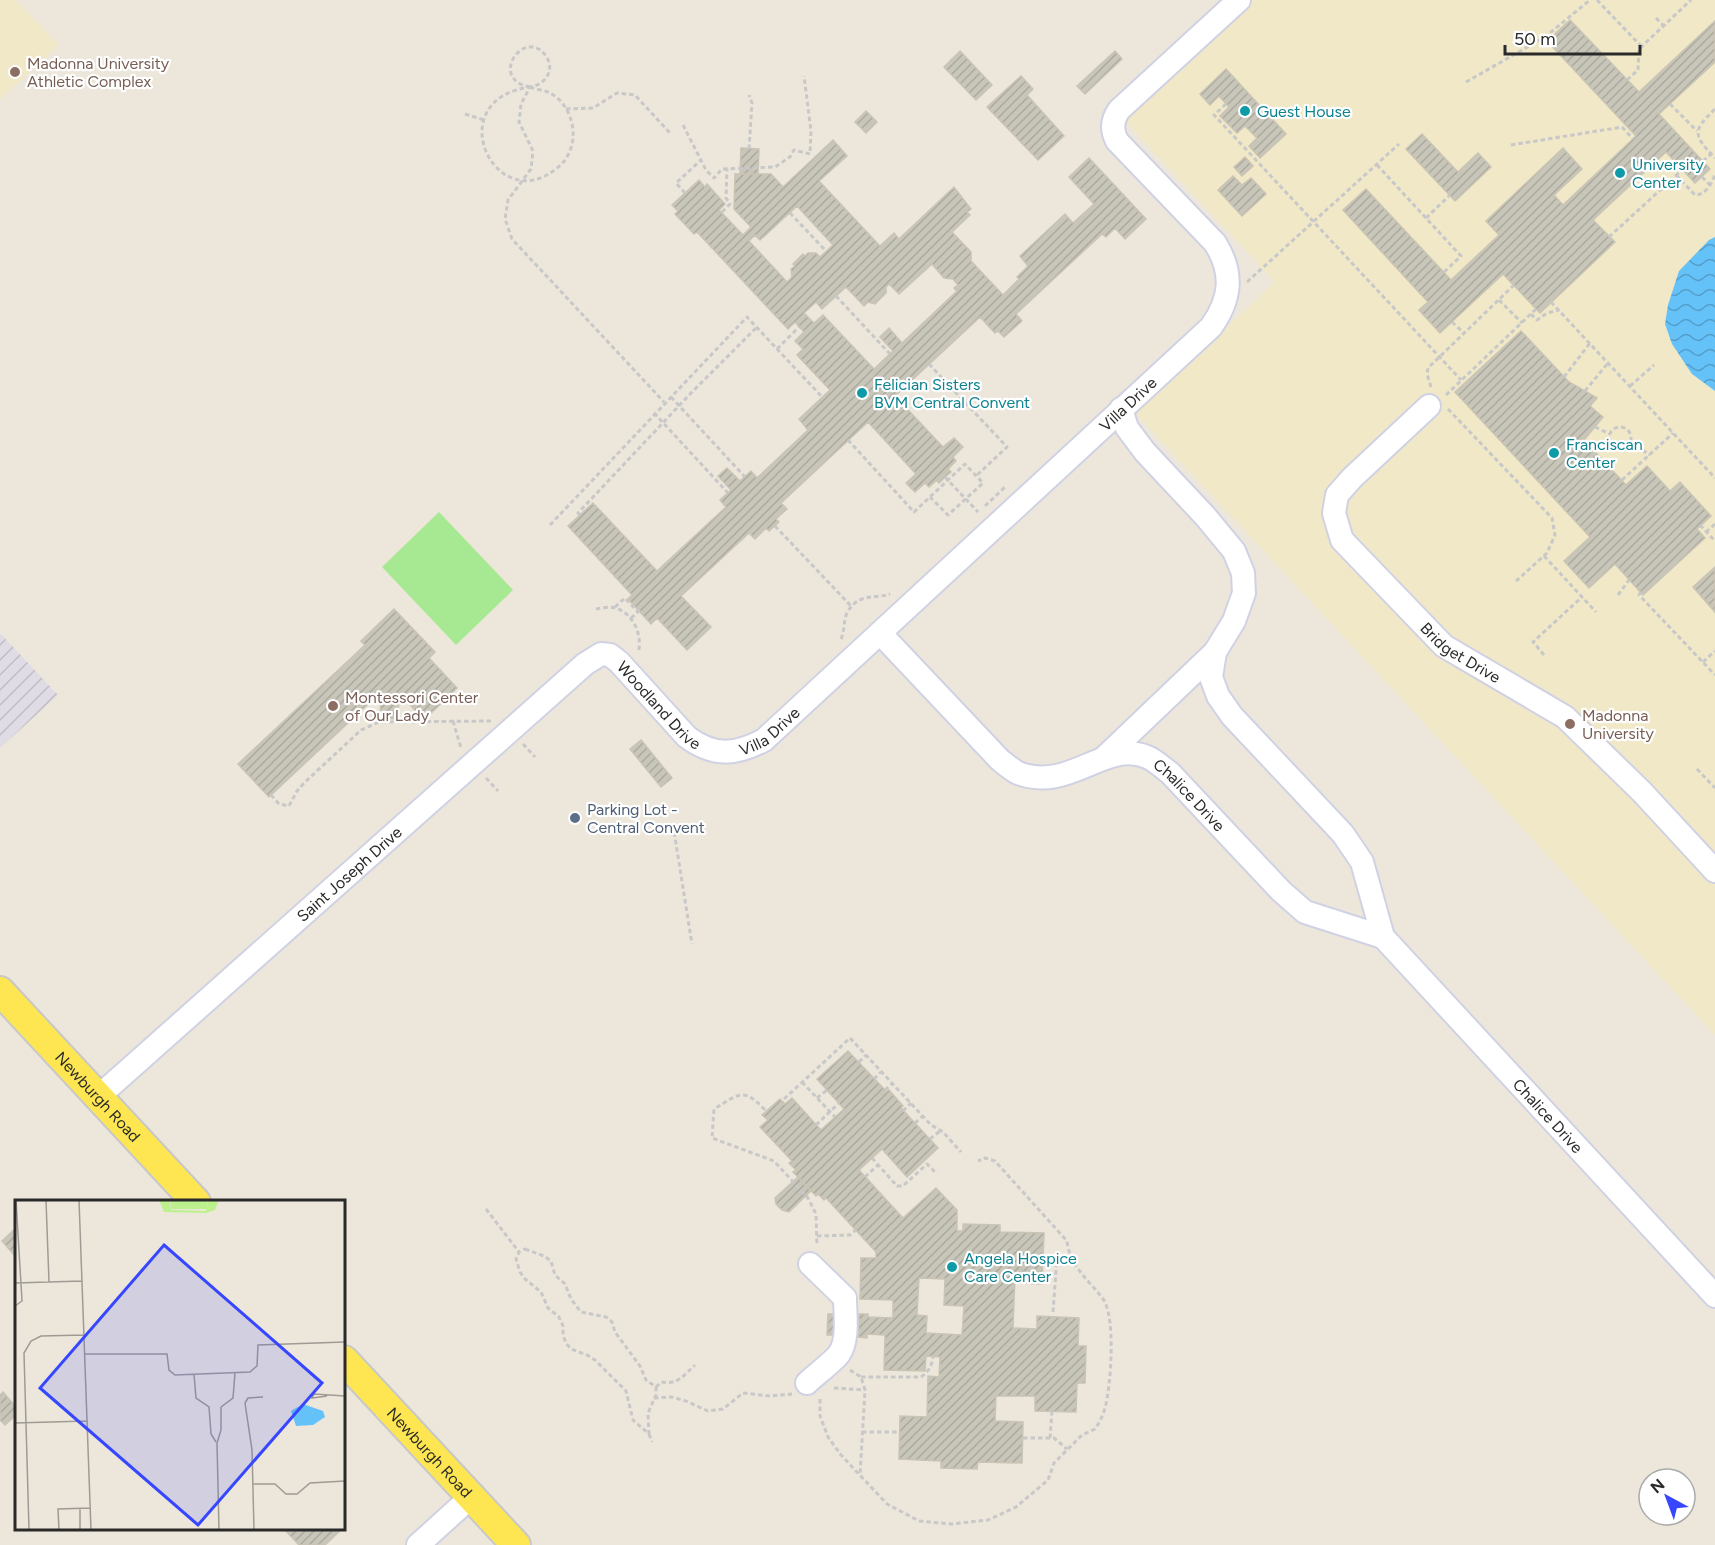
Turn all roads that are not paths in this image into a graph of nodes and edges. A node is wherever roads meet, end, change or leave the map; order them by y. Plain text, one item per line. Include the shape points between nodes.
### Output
1 (1239, 0) edge
2 (1438, 403) road end
3 (1121, 409) junction
4 (880, 633) junction
5 (1215, 652) junction
6 (601, 654) joint
7 (719, 752) joint
8 (1104, 758) junction
9 (1715, 871) edge
10 (1383, 937) junction
11 (0, 991) edge
12 (99, 1097) junction
13 (194, 1200) edge
14 (815, 1260) road end
15 (1715, 1296) edge
16 (345, 1361) edge
17 (808, 1391) road end
18 (471, 1497) junction
19 (418, 1545) edge
20 (516, 1545) edge

1 - 3 street, Villa Drive via 1114,118 1117,141 1215,243 1228,282 1224,304 1211,327
2 - 9 street, Bridget Drive via 1337,495 1334,513 1342,540 1444,646 1565,717
3 - 4 street, Villa Drive
3 - 5 street, Chalice Drive via 1127,428 1234,551 1243,573 1244,593 1238,612
4 - 7 street, Villa Drive via 764,740 748,749
4 - 8 street, Chalice Drive via 1000,760 1017,772 1040,779 1070,774
5 - 8 street, Chalice Drive
5 - 10 street, Chalice Drive via 1211,677 1232,716 1342,834 1362,862
6 - 7 street, Woodland Drive via 619,662 687,737
6 - 12 street, Saint Joseph Drive via 585,664
8 - 10 street, Chalice Drive via 1131,753 1148,757 1170,773 1305,912
10 - 15 street, Chalice Drive
11 - 12 main road, Newburgh Road
12 - 13 main road, Newburgh Road
14 - 17 street via 844,1298 844,1340 839,1354
16 - 18 main road, Newburgh Road
18 - 19 street
18 - 20 main road, Newburgh Road

